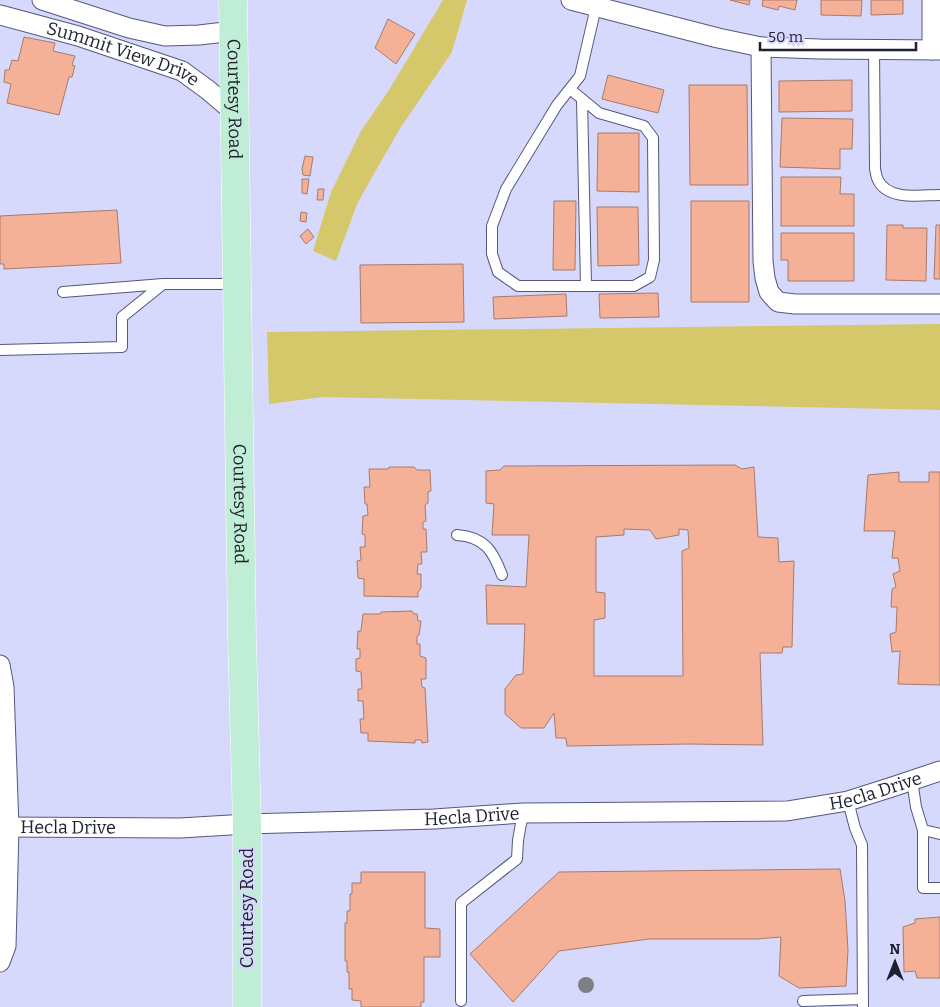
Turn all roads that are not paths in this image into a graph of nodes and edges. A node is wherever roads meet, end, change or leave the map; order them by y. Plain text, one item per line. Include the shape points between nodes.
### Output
1 (42, 0) edge
2 (233, 0) edge
3 (571, 0) edge
4 (932, 0) edge
5 (597, 3) edge
6 (0, 15) edge
7 (234, 31) junction
8 (761, 47) junction
9 (874, 50) junction
10 (936, 50) edge
11 (570, 89) junction
12 (582, 99) junction
13 (235, 113) junction
14 (940, 195) edge
15 (163, 284) junction
16 (237, 284) junction
17 (586, 286) junction
18 (64, 292) dead end
19 (940, 304) edge
20 (0, 350) edge
21 (457, 535) dead end
22 (502, 575) dead end
23 (0, 665) edge
24 (940, 771) edge
25 (912, 780) junction
26 (848, 801) junction
27 (523, 813) junction
28 (247, 824) junction
29 (5, 828) edge
30 (923, 830) junction
31 (940, 834) edge
32 (940, 888) edge
33 (0, 962) edge
34 (461, 1001) dead end
35 (802, 1001) dead end
36 (863, 1003) edge
37 (247, 1007) edge

1 - 7 street, Summit View Drive via 129,28 166,36
2 - 7 main road, Courtesy Road
3 - 5 street
4 - 10 street
5 - 8 street
5 - 11 lane via 580,76
6 - 13 street, Summit View Drive via 78,36 182,71
7 - 13 main road, Courtesy Road
8 - 9 street
8 - 19 street via 763,261 769,292 778,302 795,304
9 - 10 street
9 - 14 lane via 875,168 878,181 897,194
11 - 12 lane
11 - 17 lane via 556,105 506,189 492,226 492,254 498,272 518,286
12 - 17 lane
12 - 17 lane via 599,113 644,126 653,138 654,260 650,277 634,286
13 - 16 main road, Courtesy Road
15 - 16 lane
15 - 18 lane
15 - 20 lane via 122,317 122,348
16 - 28 main road, Courtesy Road
21 - 22 lane via 480,541 496,558
23 - 29 street via 4,687
24 - 25 street, Hecla Drive
25 - 26 street, Hecla Drive
25 - 30 lane
26 - 27 street, Hecla Drive via 787,811
26 - 36 lane via 862,845
27 - 28 street, Hecla Drive
27 - 34 lane via 517,859 461,903
28 - 29 street, Hecla Drive via 180,828
28 - 37 main road, Courtesy Road
29 - 33 street via 6,946
30 - 31 lane
30 - 32 lane via 923,888
35 - 36 lane

